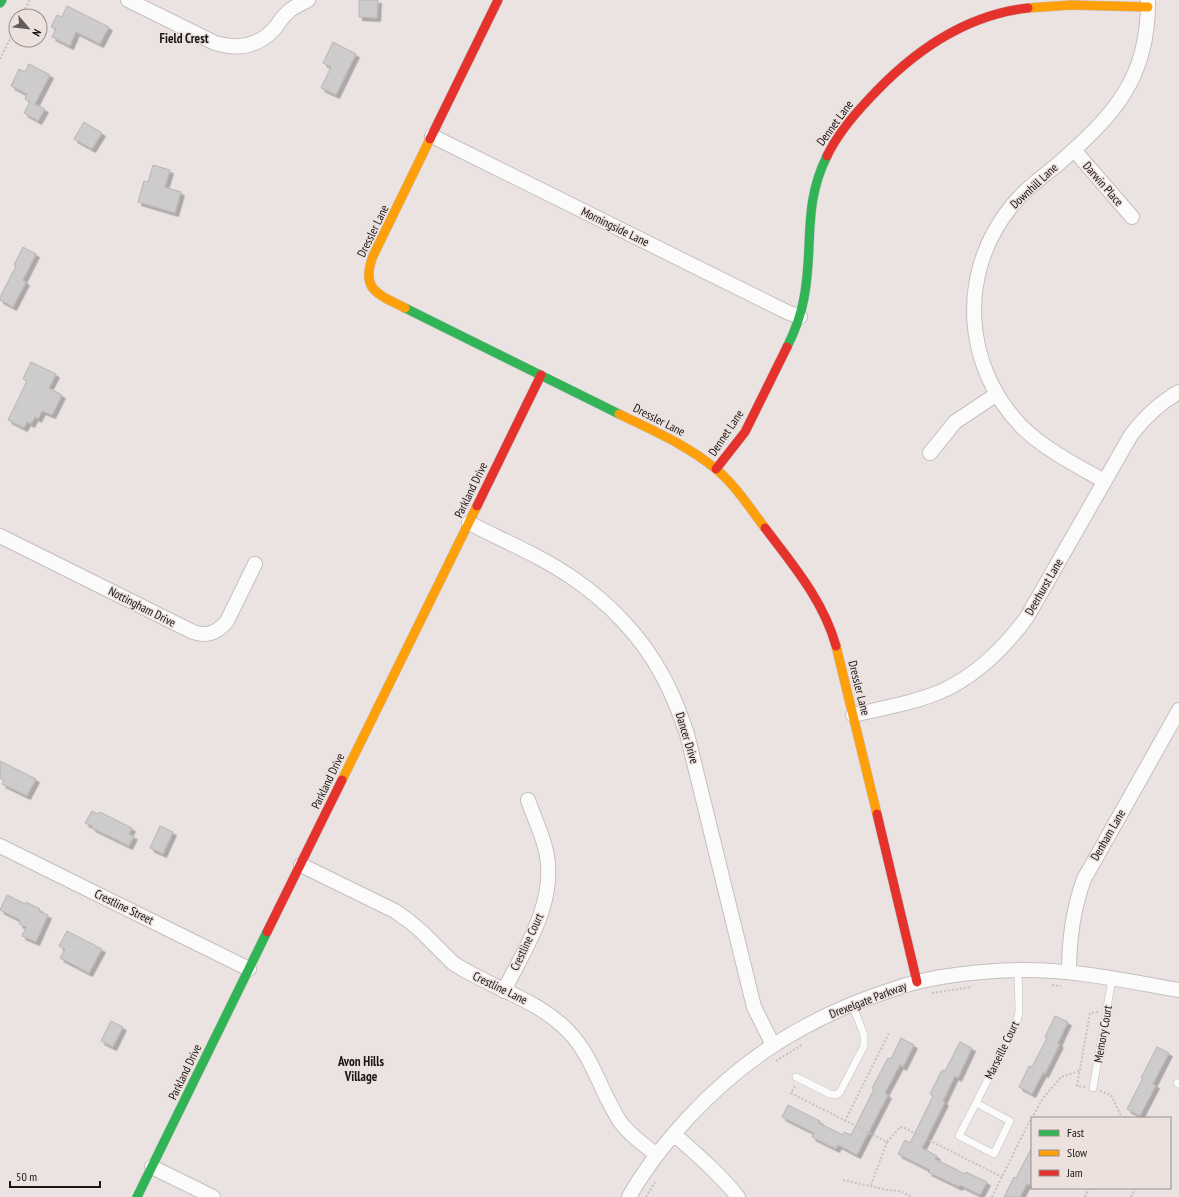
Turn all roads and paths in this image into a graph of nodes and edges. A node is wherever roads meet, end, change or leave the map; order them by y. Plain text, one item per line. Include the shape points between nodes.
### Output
1 (2, 0) edge
2 (128, 0) edge
3 (308, 0) edge
4 (498, 0) edge
5 (0, 3) edge
6 (1148, 4) edge
7 (287, 6) edge
8 (8, 43) edge
9 (0, 59) edge
10 (432, 136) junction
11 (1074, 150) junction
12 (1132, 217) dead end
13 (800, 317) junction
14 (541, 375) junction
15 (1179, 392) edge
16 (997, 394) junction
17 (930, 453) dead end
18 (716, 469) junction
19 (1104, 481) junction
20 (469, 523) junction
21 (0, 536) edge
22 (255, 564) dead end
23 (1179, 710) edge
24 (853, 715) junction
25 (528, 800) dead end
26 (0, 846) edge
27 (301, 865) junction
28 (249, 969) junction
29 (1018, 970) junction
30 (1069, 972) junction
31 (1112, 979) junction
32 (917, 982) junction
33 (975, 987) dead end
34 (1179, 990) edge
35 (504, 991) junction
36 (930, 994) dead end
37 (852, 1004) junction
38 (889, 1034) dead end
39 (808, 1041) dead end
40 (773, 1045) junction
41 (771, 1064) dead end
42 (1079, 1072) dead end
43 (797, 1078) joint
44 (1093, 1088) dead end
45 (976, 1104) junction
46 (1032, 1117) edge
47 (1031, 1119) edge
48 (845, 1121) junction
49 (674, 1134) junction
50 (887, 1142) junction
51 (658, 1155) junction
52 (152, 1167) junction
53 (1002, 1177) junction
54 (843, 1180) dead end
55 (655, 1182) dead end
56 (871, 1185) junction
57 (137, 1197) edge
58 (213, 1197) edge
59 (629, 1197) edge
60 (646, 1197) edge
61 (738, 1197) edge
62 (912, 1197) edge
63 (992, 1197) edge

1 - 5 street
2 - 7 street via 215,43 239,47 262,39 275,28
3 - 7 street
4 - 10 street, Dressler Lane
6 - 11 street, Downhill Lane via 1142,51 1121,100 1102,124
6 - 13 street, Dennet Lane via 1045,6 1002,12 975,20 943,36 896,70 844,127 819,173 809,222 806,286
8 - 9 path
10 - 13 street, Morningside Lane
10 - 14 street, Dressler Lane via 368,268 370,286 382,296
11 - 12 street, Darwin Place
11 - 16 street, Downhill Lane via 1011,207 990,239 981,263 974,295 976,334 984,367
13 - 18 street, Dennet Lane via 744,432
14 - 18 street, Dressler Lane via 686,447
14 - 20 street, Parkland Drive
15 - 19 street, Deerhurst Lane via 1165,400 1140,422
16 - 17 street via 955,422
16 - 19 street, Downhill Lane via 1013,417 1033,436
18 - 24 street, Dressler Lane via 729,482 806,582 821,607 836,644
19 - 24 street, Deerhurst Lane via 1027,617 1006,644 976,670 942,691
20 - 27 street, Parkland Drive
20 - 40 street, Dancer Drive via 574,578 624,622 662,674 687,734 754,1007
21 - 22 street, Nottingham Drive via 201,635 222,628
23 - 30 street, Denham Lane via 1084,879 1075,906
24 - 32 street, Dressler Lane
25 - 35 street, Crestline Court via 547,854 548,881 539,922
26 - 28 street, Crestline Street
27 - 28 street, Parkland Drive
27 - 35 street, Crestline Lane via 395,911 422,932 453,963
28 - 52 street, Parkland Drive
29 - 30 street, Drexelgate Parkway
29 - 32 street, Drexelgate Parkway via 965,974
29 - 45 lane, Marseille Court via 1017,1021
30 - 31 street, Drexelgate Parkway
31 - 34 street, Drexelgate Parkway
31 - 44 lane, Memory Court
32 - 37 street, Drexelgate Parkway
33 - 36 path
35 - 51 street, Crestline Lane via 545,1011 569,1031 589,1060 621,1123
37 - 40 street, Drexelgate Parkway via 814,1021
37 - 43 lane via 864,1035 864,1046 840,1092 836,1095 830,1094
38 - 48 path
39 - 41 path
40 - 49 street, Drexelgate Parkway via 708,1097
42 - 46 path via 1061,1077 1044,1097
43 - 48 path via 791,1093
45 - 45 lane, Marseille Court via 959,1136 994,1154 1010,1121
47 - 53 path
48 - 50 path
49 - 51 street, Drexelgate Parkway
49 - 61 street
50 - 53 path via 900,1127 905,1128
50 - 56 path
51 - 59 street, Drexelgate Parkway
52 - 57 street, Parkland Drive
52 - 58 street
53 - 63 path
54 - 56 path
55 - 60 path
56 - 62 path via 900,1191

